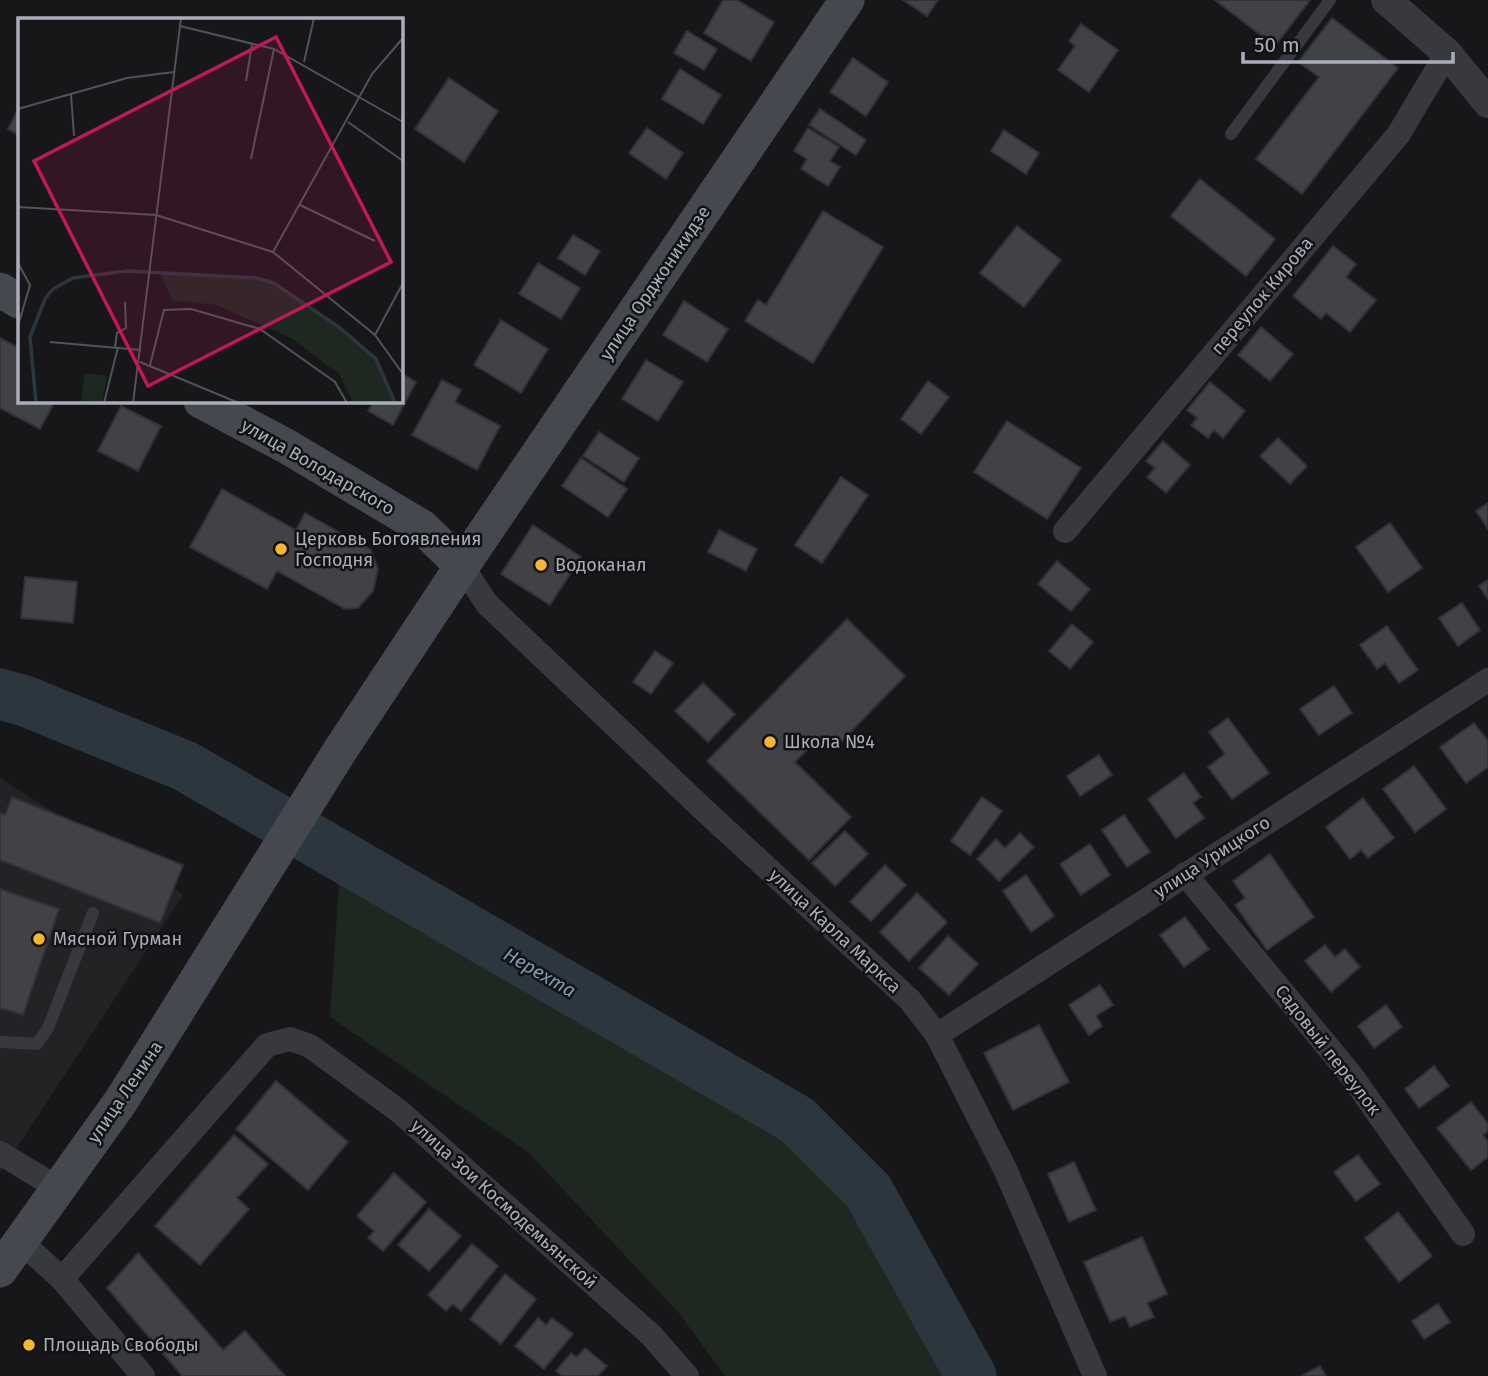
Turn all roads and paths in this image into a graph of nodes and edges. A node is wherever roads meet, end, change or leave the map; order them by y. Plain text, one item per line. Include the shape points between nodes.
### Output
1 (847, 0) edge
2 (1330, 0) edge
3 (1385, 0) edge
4 (1447, 53) junction
5 (1488, 103) edge
6 (1231, 134) dead end
7 (0, 290) edge
8 (18, 300) edge
9 (203, 402) edge
10 (1065, 531) dead end
11 (462, 566) junction
12 (1488, 680) edge
13 (1185, 874) junction
14 (93, 913) dead end
15 (937, 1035) junction
16 (0, 1042) edge
17 (0, 1153) edge
18 (58, 1188) junction
19 (1462, 1234) dead end
20 (20, 1241) junction
21 (0, 1270) edge
22 (62, 1279) junction
23 (143, 1376) edge
24 (687, 1376) edge
25 (1095, 1376) edge

1 - 11 main road, улица Орджоникидзе
2 - 6 lane
3 - 4 street
4 - 5 street
4 - 10 street, переулок Кирова via 1398,135
7 - 8 main road
9 - 11 main road, улица Володарского via 422,527
11 - 15 street, улица Карла Маркса via 487,604 910,1000
11 - 18 main road, улица Ленина via 341,749 121,1101
12 - 13 street, улица Урицкого
13 - 15 street, улица Урицкого
13 - 19 street, Садовый переулок via 1351,1075
14 - 16 lane via 48,1028 37,1044
15 - 25 street, улица Карла Маркса via 1004,1169
17 - 18 street
18 - 20 main road, улица Ленина
20 - 21 main road, улица Ленина
20 - 22 street
22 - 23 street
22 - 24 street, улица Зои Космодемьянской via 267,1045 290,1039 310,1045 399,1111 651,1335

